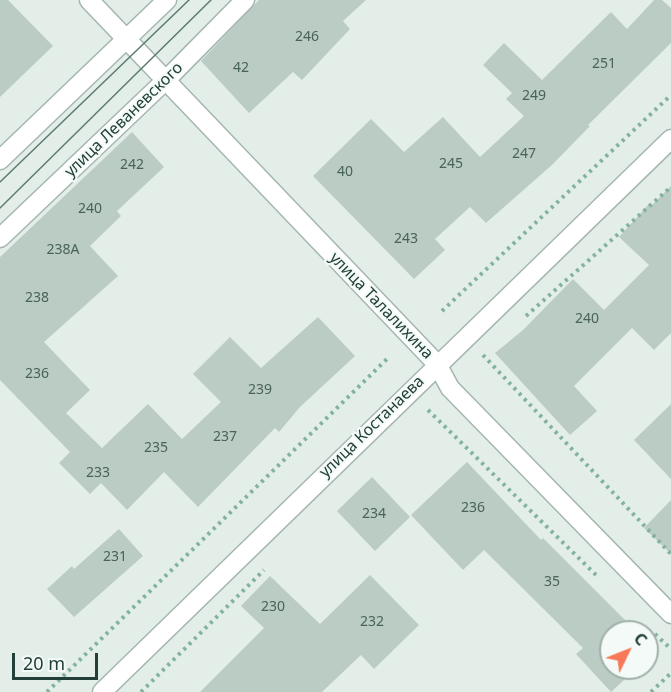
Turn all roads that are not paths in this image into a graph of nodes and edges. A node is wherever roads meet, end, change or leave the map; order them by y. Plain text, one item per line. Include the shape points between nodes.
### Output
1 (89, 0) edge
2 (167, 0) edge
3 (245, 0) edge
4 (127, 39) junction
5 (167, 79) junction
6 (671, 139) edge
7 (0, 160) edge
8 (0, 238) edge
9 (437, 364) junction
10 (671, 614) edge
11 (102, 692) edge

1 - 4 street, улица Талалихина
2 - 4 street
3 - 5 street, улица Леваневского
4 - 5 street, улица Талалихина
4 - 7 street
5 - 8 street, улица Леваневского
5 - 9 street, улица Талалихина
6 - 9 street, улица Костанаева
9 - 10 street, улица Талалихина via 450,388
9 - 11 street, улица Костанаева

